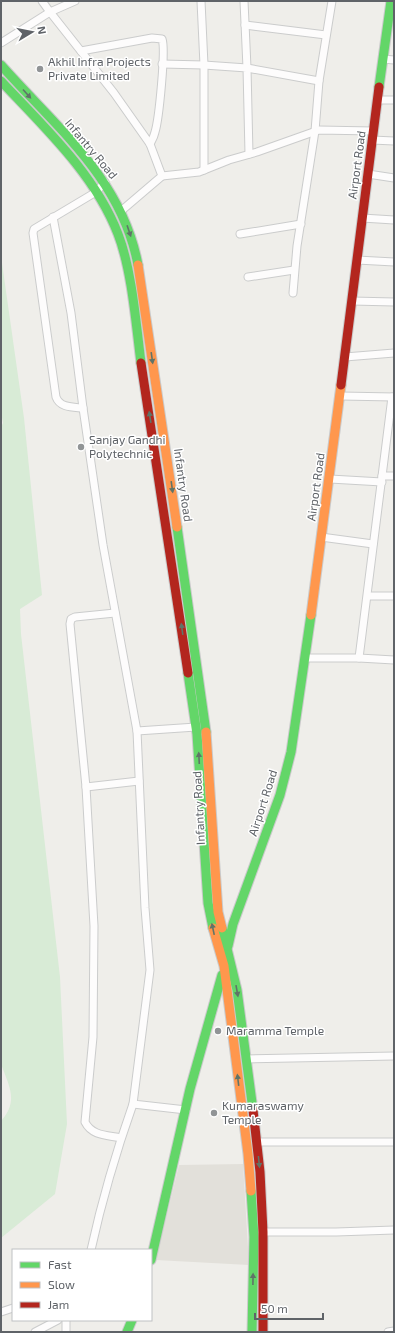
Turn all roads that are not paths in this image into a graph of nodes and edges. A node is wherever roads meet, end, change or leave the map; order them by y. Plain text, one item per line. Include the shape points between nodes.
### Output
1 (42, 1) edge
2 (75, 1) edge
3 (200, 1) edge
4 (244, 1) edge
5 (332, 1) edge
6 (391, 1) edge
7 (50, 12) junction
8 (392, 15) edge
9 (245, 25) junction
10 (326, 35) junction
11 (1, 43) edge
12 (81, 51) junction
13 (383, 59) junction
14 (394, 60) edge
15 (162, 64) junction
16 (204, 64) junction
17 (1, 65) edge
18 (247, 68) junction
19 (318, 80) junction
20 (1, 81) edge
21 (378, 100) junction
22 (394, 100) edge
23 (314, 131) junction
24 (373, 135) junction
25 (394, 141) edge
26 (150, 144) junction
27 (249, 154) junction
28 (204, 170) junction
29 (368, 174) junction
30 (162, 176) junction
31 (394, 178) edge
32 (105, 182) junction
33 (96, 192) junction
34 (121, 211) junction
35 (53, 217) junction
36 (362, 218) junction
37 (394, 220) edge
38 (301, 224) junction
39 (240, 234) dead end
40 (357, 260) junction
41 (394, 262) edge
42 (294, 270) junction
43 (248, 277) dead end
44 (293, 293) dead end
45 (352, 301) junction
46 (394, 302) edge
47 (394, 353) edge
48 (345, 357) junction
49 (341, 396) junction
50 (393, 397) edge
51 (83, 408) junction
52 (391, 437) edge
53 (394, 476) edge
54 (330, 479) junction
55 (382, 479) junction
56 (321, 537) junction
57 (373, 544) junction
58 (368, 596) junction
59 (394, 596) edge
60 (115, 613) junction
61 (305, 658) junction
62 (359, 658) junction
63 (394, 660) edge
64 (196, 727) junction
65 (137, 732) junction
66 (139, 781) junction
67 (86, 787) junction
68 (228, 951) junction
69 (224, 966) junction
70 (394, 1056) edge
71 (247, 1059) junction
72 (134, 1104) junction
73 (186, 1110) junction
74 (121, 1138) junction
75 (257, 1142) junction
76 (394, 1142) edge
77 (394, 1230) edge
78 (263, 1232) junction
79 (91, 1249) edge
80 (152, 1256) edge
81 (12, 1308) edge
82 (1, 1312) edge
83 (56, 1321) edge
84 (66, 1321) edge
85 (132, 1321) edge
86 (394, 1331) edge
87 (35, 1332) edge
88 (66, 1332) edge
89 (127, 1332) edge
90 (252, 1332) edge
91 (263, 1332) edge
92 (388, 1332) edge

1 - 7 street
2 - 7 street
3 - 16 street
4 - 9 street
5 - 10 street
6 - 8 street, Airport Road
7 - 11 street
7 - 12 street
8 - 13 street, Airport Road
9 - 10 street
9 - 18 street
10 - 19 street
12 - 15 street via 158,38 163,43
12 - 26 street
13 - 14 street
13 - 21 street, Airport Road
15 - 16 street
15 - 26 street via 156,131
16 - 18 street
16 - 28 street
17 -> 32 street, Infantry Road
18 - 19 street
18 - 27 street
19 - 23 street
20 - 33 street, Infantry Road
21 - 22 street
21 - 24 street, Airport Road
23 - 24 street
23 - 27 street
23 - 38 street
24 - 25 street
24 - 29 street, Airport Road
26 - 30 street
27 - 28 street
28 - 30 street
29 - 31 street
29 - 36 street, Airport Road
30 - 34 street
32 - 33 street
32 - 34 street, Infantry Road
33 - 35 street
64 -> 33 street, Infantry Road via 126,260 115,224
34 -> 68 street, Infantry Road via 135,248 143,291 186,583 209,759 217,900
35 - 51 street via 72,313
35 - 51 street via 34,229 32,239 56,397 61,405
36 - 37 street
36 - 40 street, Airport Road
38 - 39 street
38 - 42 street
40 - 41 street
40 - 45 street, Airport Road
42 - 43 street
42 - 44 street
45 - 46 street
45 - 48 street, Airport Road
47 - 48 street
48 - 49 street, Airport Road
49 - 50 street
49 - 54 street, Airport Road
50 - 52 street
51 - 60 street
52 - 55 street
53 - 55 street
54 - 55 street
54 - 56 street, Airport Road
55 - 57 street
56 - 57 street
56 - 61 street, Airport Road
57 - 58 street
58 - 59 street
58 - 62 street
60 - 65 street
60 - 67 street via 75,617 70,624
61 - 62 street
61 - 68 street, Airport Road via 291,752 280,794 233,924
62 - 63 street
64 - 65 street
69 -> 64 street, Infantry Road via 208,903
65 - 66 street
66 - 67 street
66 - 72 street via 150,970
67 - 74 street via 94,926 93,1037 85,1122 94,1133
68 - 69 street, Airport Road
68 -> 71 street, Infantry Road via 237,990
69 - 73 street, Airport Road
90 -> 69 street via 254,1237 248,1154
70 - 71 street
71 - 75 street, Infantry Road
72 - 73 street
72 - 74 street
73 - 80 street, Airport Road
74 - 79 street
75 - 76 street
75 -> 78 street, Infantry Road
77 - 78 street
78 - 91 street, Infantry Road
81 - 82 street
83 - 87 street
84 - 88 street
85 - 89 street
86 - 92 street

